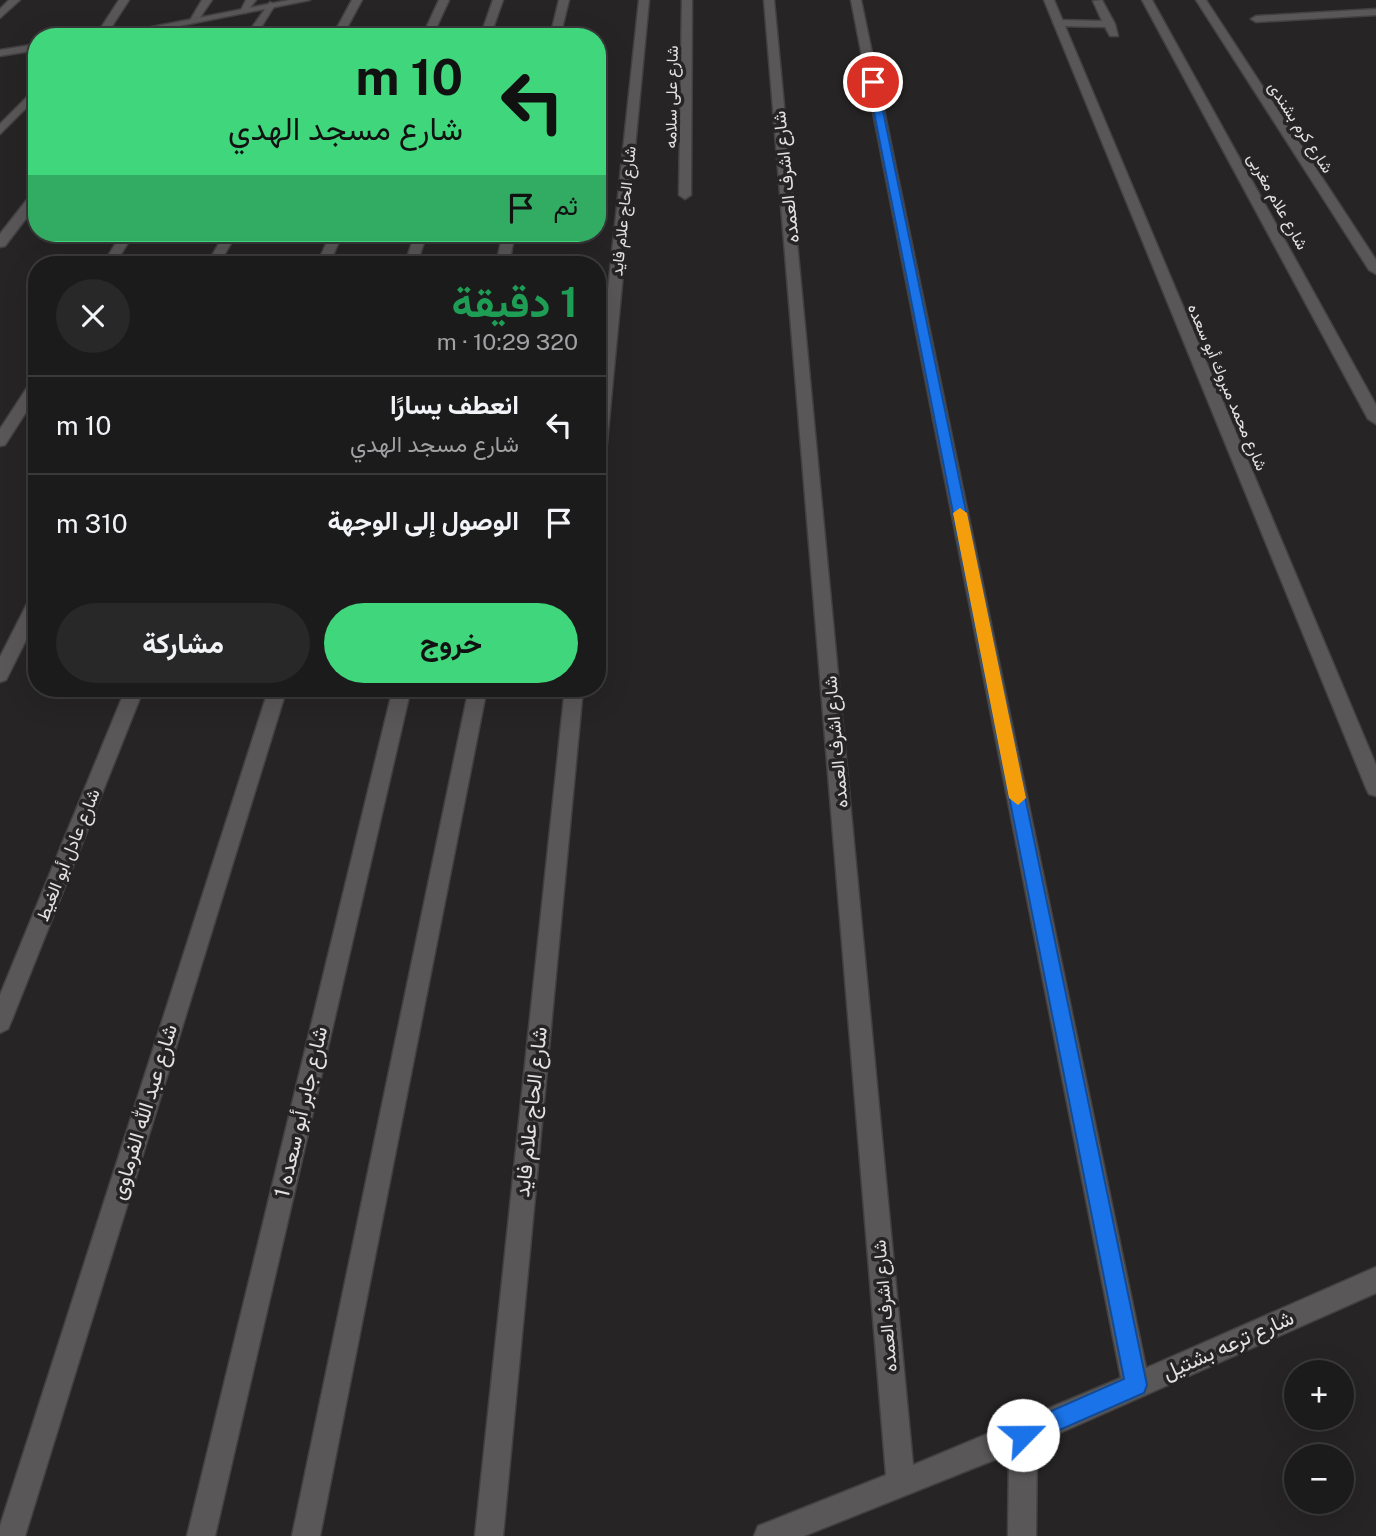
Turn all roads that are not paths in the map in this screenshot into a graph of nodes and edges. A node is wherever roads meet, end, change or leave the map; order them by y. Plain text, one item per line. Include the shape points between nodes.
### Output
1 (15, 0) edge
2 (124, 0) edge
3 (207, 0) edge
4 (304, 0) edge
5 (357, 0) edge
6 (444, 0) edge
7 (498, 0) edge
8 (564, 0) edge
9 (644, 0) edge
10 (687, 0) edge
11 (769, 0) edge
12 (856, 0) edge
13 (1049, 0) edge
14 (1147, 0) edge
15 (1200, 0) edge
16 (1098, 1) edge
17 (248, 5) edge
18 (270, 5) junction
19 (1376, 12) edge
20 (0, 15) edge
21 (1256, 19) dead end
22 (193, 20) junction
23 (1058, 23) junction
24 (1110, 24) junction
25 (106, 28) edge
26 (166, 28) edge
27 (256, 28) edge
28 (342, 28) edge
29 (431, 28) edge
30 (488, 28) edge
31 (557, 28) edge
32 (1115, 35) dead end
33 (28, 48) edge
34 (0, 53) edge
35 (28, 100) edge
36 (0, 131) edge
37 (685, 195) dead end
38 (28, 207) edge
39 (0, 243) edge
40 (1376, 270) edge
41 (606, 374) edge
42 (28, 397) edge
43 (1376, 419) edge
44 (0, 441) edge
45 (28, 618) edge
46 (0, 675) edge
47 (131, 697) edge
48 (275, 697) edge
49 (400, 697) edge
50 (476, 697) edge
51 (573, 697) edge
52 (1376, 788) edge
53 (0, 1021) edge
54 (1376, 1280) edge
55 (1136, 1385) junction
56 (1023, 1435) junction
57 (901, 1483) junction
58 (11, 1536) edge
59 (201, 1536) edge
60 (306, 1536) edge
61 (489, 1536) edge
62 (768, 1536) edge
63 (1022, 1536) edge

1 - 20 street
2 - 25 street
3 - 22 street
4 - 18 street
5 - 28 street
6 - 29 street
7 - 30 street
8 - 31 street
9 - 41 street, شارع الحاج علام فايد
10 - 37 street, شارع على سلامه
11 - 57 street, شارع اشرف العمده
12 - 55 street
13 - 23 street, شارع محمد مبروك أبو سعده
14 - 43 street, شارع علام مغربى
15 - 40 street, شارع كرم بشندى
16 - 24 street
17 - 18 street
17 - 22 street
18 - 27 street
19 - 21 street
22 - 26 street
23 - 24 street
23 - 52 street, شارع محمد مبروك أبو سعده
24 - 32 street
33 - 34 street
35 - 36 street
38 - 39 street
42 - 44 street
45 - 46 street
47 - 53 street, شارع عادل أبو الغيط
48 - 58 street, شارع عبد الله الفرماوى
49 - 59 street, شارع جابر أبو سعده 1
50 - 60 street
51 - 61 street, شارع الحاج علام فايد
54 - 55 street, شارع ترعه بشتيل
55 - 56 street, شارع ترعه بشتيل
56 - 57 street, شارع ترعه بشتيل
56 - 63 street
57 - 62 street, شارع ترعه بشتيل

